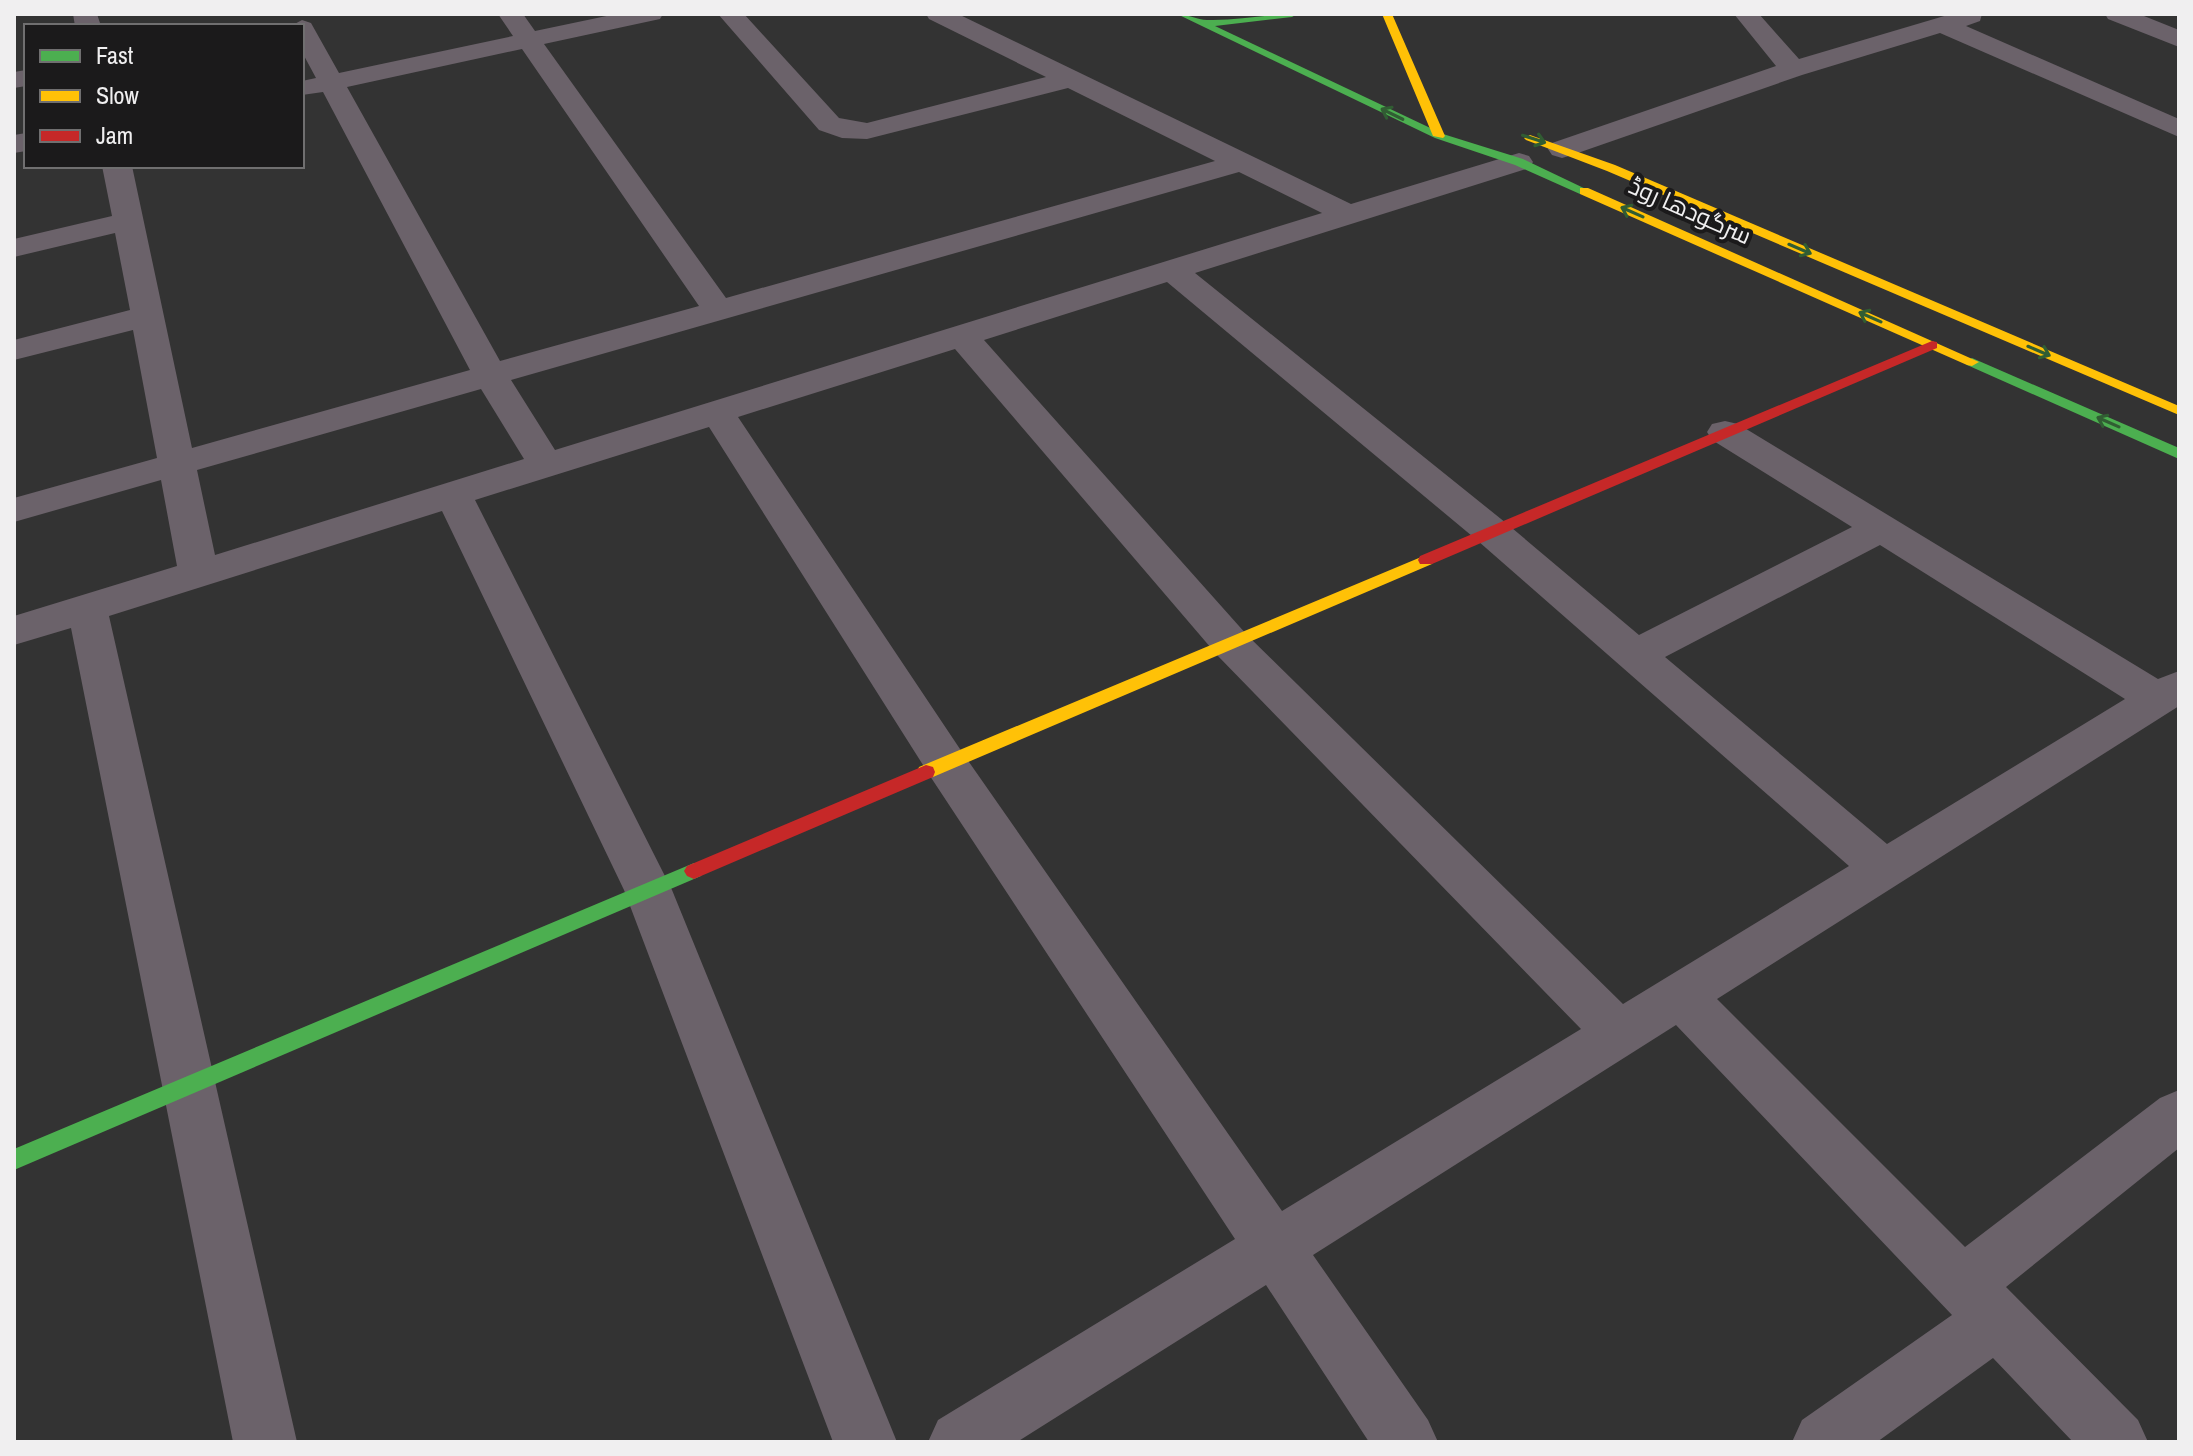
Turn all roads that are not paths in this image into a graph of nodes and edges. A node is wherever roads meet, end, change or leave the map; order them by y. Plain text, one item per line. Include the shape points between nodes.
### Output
1 (510, 14) edge
2 (651, 14) edge
3 (730, 14) edge
4 (938, 14) edge
5 (1182, 14) edge
6 (1292, 14) edge
7 (1387, 14) edge
8 (1978, 14) edge
9 (2117, 14) edge
10 (1754, 15) edge
11 (1235, 17) edge
12 (1203, 24) junction
13 (1943, 25) junction
14 (1270, 32) dead end
15 (304, 35) edge
16 (2179, 39) edge
17 (528, 40) junction
18 (1793, 69) junction
19 (1067, 80) junction
20 (316, 86) edge
21 (1397, 90) dead end
22 (1425, 103) junction
23 (1452, 112) dead end
24 (2179, 129) edge
25 (1439, 136) junction
26 (1513, 146) junction
27 (1562, 149) junction
28 (1239, 163) junction
29 (117, 168) edge
30 (1349, 215) junction
31 (128, 221) junction
32 (14, 248) edge
33 (1171, 270) junction
34 (719, 311) junction
35 (147, 316) junction
36 (962, 336) junction
37 (1932, 345) junction
38 (14, 350) edge
39 (490, 375) junction
40 (2179, 411) edge
41 (717, 412) junction
42 (1725, 432) junction
43 (2179, 454) edge
44 (177, 463) junction
45 (546, 465) junction
46 (453, 494) junction
47 (14, 510) edge
48 (1881, 528) junction
49 (1492, 532) junction
50 (199, 575) junction
51 (87, 608) junction
52 (14, 631) edge
53 (1232, 645) junction
54 (1635, 655) junction
55 (2169, 693) edge
56 (946, 764) junction
57 (1884, 869) junction
58 (648, 890) junction
59 (1681, 996) junction
60 (1619, 1034) junction
61 (190, 1085) junction
62 (2179, 1115) edge
63 (14, 1160) edge
64 (1273, 1247) junction
65 (1980, 1302) junction
66 (265, 1442) edge
67 (865, 1442) edge
68 (960, 1442) edge
69 (1406, 1442) edge
70 (1824, 1442) edge
71 (2116, 1442) edge

1 - 17 street
2 - 17 street
3 - 19 street via 829,124 842,130 867,131
4 - 19 street
5 - 12 main road, سرگودھا روڈ
6 - 11 main road
7 - 22 main road
8 - 13 street
9 - 16 street
10 - 18 street
11 - 12 main road
11 - 14 main road
25 -> 12 main road, سرگودھا روڈ
13 - 18 street
13 - 24 street
15 - 20 street
17 - 20 street
17 - 34 street
18 - 27 street
19 - 28 street
20 - 39 street
21 - 22 main road
22 - 23 main road
22 - 25 main road
25 - 26 main road, سرگودھا روڈ
26 -> 27 main road, سرگودھا روڈ
26 - 30 street
37 -> 26 main road, سرگودھا روڈ
27 -> 40 main road, سرگودھا روڈ
28 - 30 street
28 - 34 street
29 - 31 street
30 - 33 street
31 - 32 street
31 - 35 street
33 - 36 street
33 - 49 street
34 - 39 street
35 - 38 street
35 - 44 street
36 - 41 street
36 - 53 street
37 - 42 main road
43 -> 37 main road, سرگودھا روڈ
39 - 44 street
39 - 45 street
41 - 45 street
41 - 56 street
42 - 48 street
42 - 49 main road
44 - 47 street
44 - 50 street
45 - 46 street
46 - 50 street
46 - 58 street
48 - 54 street
48 - 55 street
49 - 53 main road
49 - 54 street
50 - 51 street
51 - 52 street
51 - 61 street
53 - 56 main road
53 - 60 street
54 - 57 street
55 - 57 street
56 - 58 main road
56 - 64 street
57 - 59 street
58 - 61 main road
58 - 67 street
59 - 60 street
59 - 65 street
60 - 64 street
61 - 63 main road
61 - 66 street
62 - 65 street
64 - 68 street
64 - 69 street
65 - 70 street
65 - 71 street

